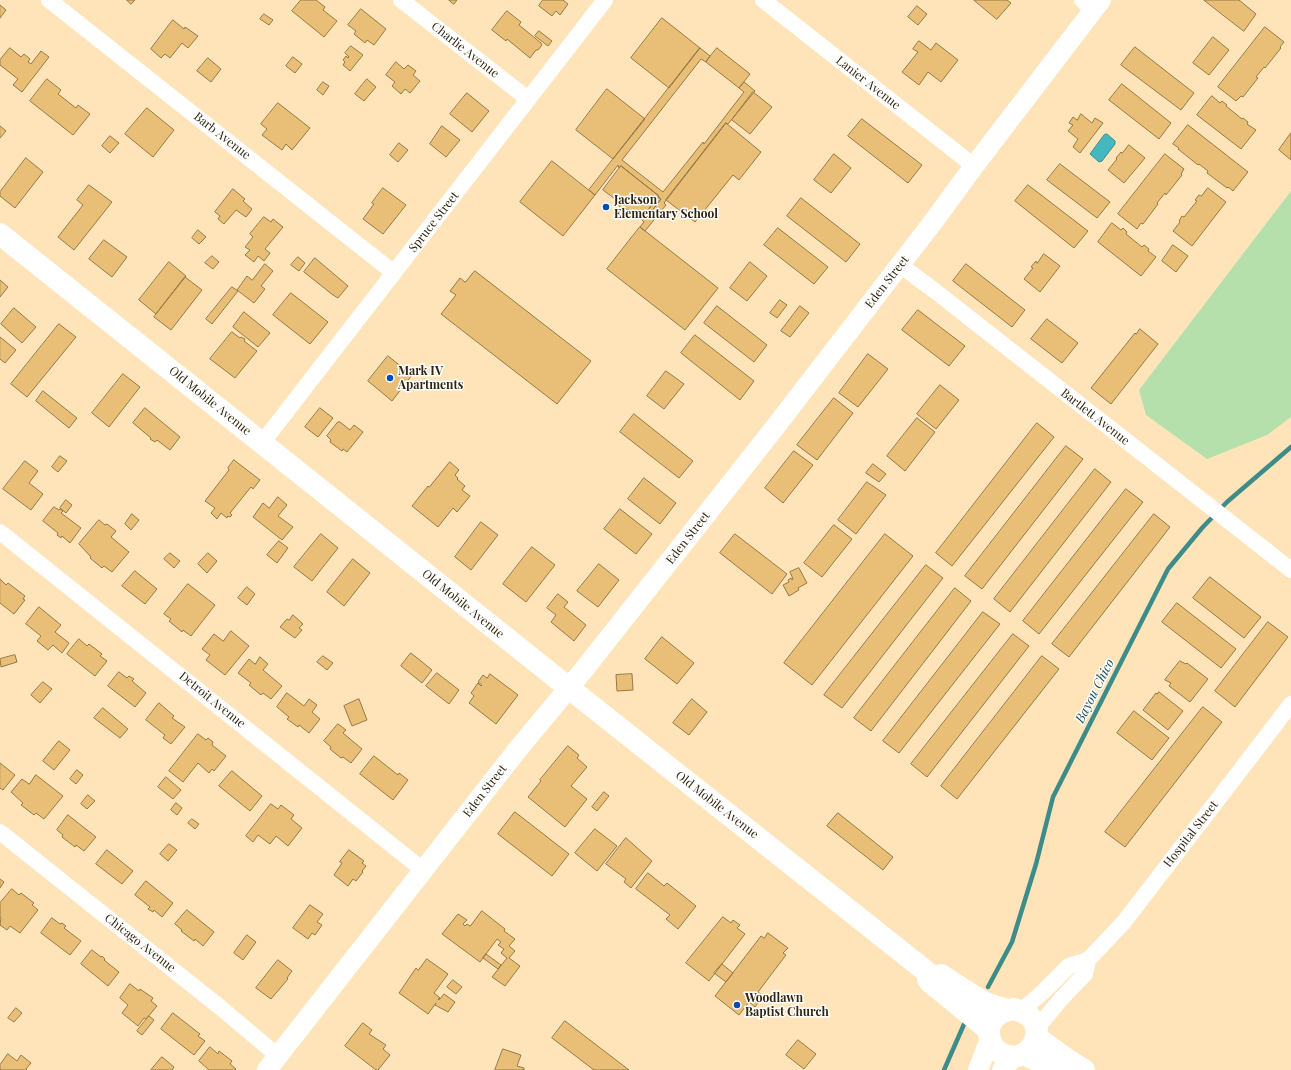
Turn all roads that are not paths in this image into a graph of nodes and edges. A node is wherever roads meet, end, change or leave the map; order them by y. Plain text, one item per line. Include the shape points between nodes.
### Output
1 (49, 0) edge
2 (401, 0) edge
3 (605, 0) edge
4 (763, 0) edge
5 (1092, 3) edge
6 (528, 99) junction
7 (974, 166) junction
8 (0, 234) edge
9 (900, 265) junction
10 (394, 273) junction
11 (262, 443) junction
12 (0, 532) edge
13 (1291, 570) edge
14 (569, 688) junction
15 (1291, 704) edge
16 (0, 832) edge
17 (423, 870) junction
18 (1088, 960) junction
19 (927, 972) junction
20 (1014, 1010) junction
21 (990, 1034) junction
22 (1023, 1049) edge
23 (272, 1063) edge
24 (978, 1070) edge
25 (1056, 1070) edge
26 (1084, 1070) edge

1 - 10 street, Barb Avenue
2 - 6 street, Charlie Avenue
3 - 6 street, Spruce Street
4 - 7 street, Lanier Avenue
5 - 7 street, Eden Street
6 - 10 street, Spruce Street
7 - 9 street, Eden Street
8 - 11 main road, Old Mobile Avenue
9 - 13 street, Bartlett Avenue
9 - 14 street, Eden Street
10 - 11 street, Spruce Street
11 - 14 main road, Old Mobile Avenue
12 - 17 street, Detroit Avenue
14 - 17 street, Eden Street
14 - 19 main road, Old Mobile Avenue
15 - 18 street, Hospital Street via 1124,922
16 - 23 street, Chicago Avenue via 221,1008
17 - 23 street, Eden Street
18 - 20 street, Hospital Street via 1069,966 1043,992
18 - 22 street, Hospital Street via 1085,974 1061,998
19 - 20 main road, Old Mobile Avenue via 937,972 988,1004
19 - 21 main road, Old Mobile Avenue via 930,982
20 - 21 main road via 1000,1012 991,1023
20 - 22 main road, Old Mobile Avenue via 1032,1018
21 - 22 main road, Old Mobile Avenue via 993,1046 1007,1056
21 - 24 street
22 - 25 main road, Old Mobile Avenue
22 - 26 main road, Old Mobile Avenue via 1065,1058

